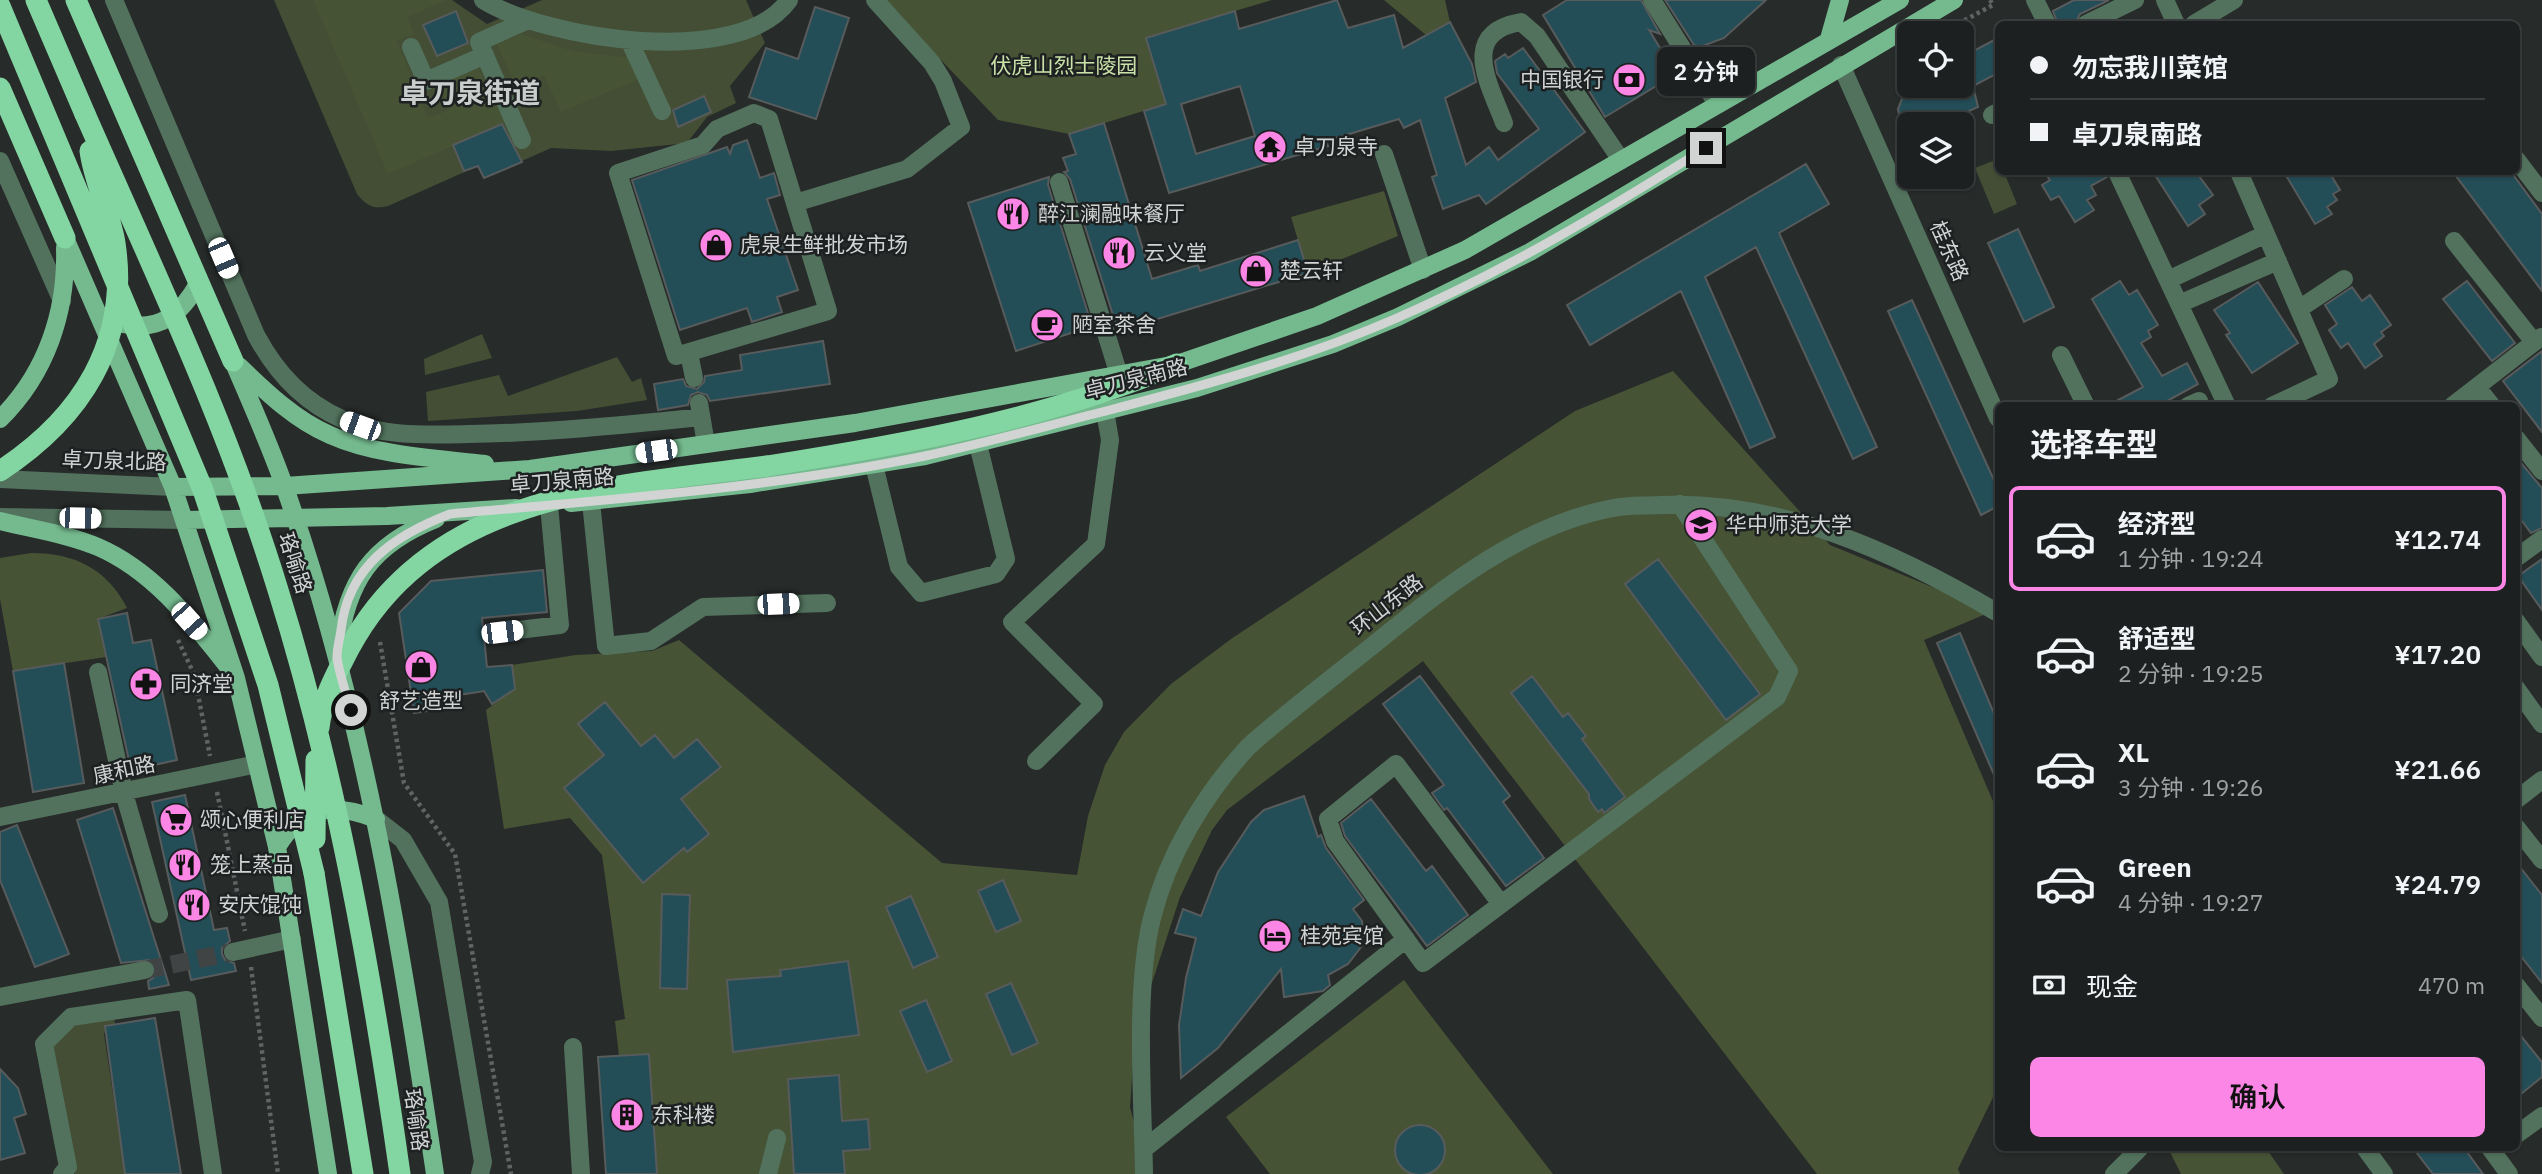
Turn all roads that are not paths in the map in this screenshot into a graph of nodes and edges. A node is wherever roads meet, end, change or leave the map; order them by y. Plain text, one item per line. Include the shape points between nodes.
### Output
1 (36, 0) edge
2 (76, 0) edge
3 (114, 0) edge
4 (483, 0) edge
5 (789, 0) edge
6 (875, 0) edge
7 (1652, 0) edge
8 (1840, 0) edge
9 (1866, 0) edge
10 (1900, 0) edge
11 (1954, 0) edge
12 (2035, 0) edge
13 (2135, 0) edge
14 (2165, 0) edge
15 (2234, 0) edge
16 (0, 6) edge
17 (528, 20) junction
18 (2046, 21) edge
19 (2093, 21) edge
20 (2175, 21) edge
21 (2199, 21) edge
22 (1859, 23) junction
23 (1829, 39) junction
24 (629, 40) junction
25 (411, 47) dead end
26 (485, 55) junction
27 (1841, 65) junction
28 (0, 88) edge
29 (1717, 104) junction
30 (662, 111) dead end
31 (85, 114) junction
32 (1504, 123) dead end
33 (522, 140) dead end
34 (1384, 154) dead end
35 (1621, 160) junction
36 (0, 161) edge
37 (2520, 164) edge
38 (2118, 175) edge
39 (2240, 175) edge
40 (1059, 182) dead end
41 (2542, 193) edge
42 (795, 203) junction
43 (2266, 234) junction
44 (65, 238) junction
45 (2455, 241) dead end
46 (2278, 261) junction
47 (1423, 270) junction
48 (2168, 279) junction
49 (2344, 279) dead end
50 (199, 282) junction
51 (62, 301) junction
52 (2179, 304) junction
53 (2299, 309) junction
54 (95, 311) junction
55 (2538, 339) edge
56 (689, 353) junction
57 (2061, 355) dead end
58 (233, 361) junction
59 (1177, 364) junction
60 (1119, 375) junction
61 (694, 378) dead end
62 (2477, 387) junction
63 (2084, 402) edge
64 (2225, 402) edge
65 (2280, 402) edge
66 (2457, 402) edge
67 (2489, 402) edge
68 (1105, 411) junction
69 (1995, 411) edge
70 (0, 419) edge
71 (2520, 443) edge
72 (706, 444) junction
73 (978, 444) junction
74 (874, 465) junction
75 (530, 469) junction
76 (0, 471) edge
77 (2542, 471) edge
78 (0, 479) edge
79 (226, 486) joint
80 (285, 486) junction
81 (173, 487) junction
82 (591, 502) junction
83 (1680, 504) junction
84 (549, 505) junction
85 (450, 514) junction
86 (0, 519) edge
87 (296, 519) junction
88 (186, 520) junction
89 (2542, 539) edge
90 (2520, 555) edge
91 (827, 603) dead end
92 (1995, 611) edge
93 (2520, 627) edge
94 (502, 632) dead end
95 (337, 656) junction
96 (2542, 657) edge
97 (97, 672) dead end
98 (236, 678) junction
99 (2520, 694) edge
100 (2542, 724) edge
101 (1036, 761) dead end
102 (257, 764) junction
103 (2542, 780) edge
104 (124, 793) junction
105 (2520, 797) edge
106 (0, 817) edge
107 (376, 819) junction
108 (2520, 832) edge
109 (277, 847) junction
110 (2542, 860) edge
111 (314, 873) junction
112 (1502, 904) junction
113 (159, 914) dead end
114 (292, 939) junction
115 (1406, 939) junction
116 (240, 950) tunnel mouth
117 (145, 970) tunnel mouth
118 (2520, 990) edge
119 (0, 997) edge
120 (2542, 1018) edge
121 (573, 1047) dead end
122 (2542, 1116) edge
123 (2520, 1132) edge
124 (776, 1138) dead end
125 (1144, 1149) junction
126 (2137, 1151) edge
127 (2367, 1151) edge
128 (2495, 1151) edge
129 (62, 1174) edge
130 (213, 1174) edge
131 (328, 1174) edge
132 (363, 1174) edge
133 (400, 1174) edge
134 (435, 1174) edge
135 (480, 1174) edge
136 (581, 1174) edge
137 (768, 1174) edge
138 (1144, 1174) edge
139 (2114, 1174) edge
140 (2384, 1174) edge
141 (2509, 1174) edge

1 - 31 highway, 珞喻路
2 - 50 highway
3 - 72 street via 256,335 278,371 313,401 361,426 428,435 545,432 700,410
4 - 17 street
5 - 24 street via 772,18 744,31 679,40
6 - 42 street via 932,62 961,127 907,169
7 - 29 street
8 - 23 main road
9 - 22 main road
10 - 22 main road, 卓刀泉南路
11 - 27 main road, 卓刀泉南路
12 - 18 street
13 - 19 street
14 - 20 street
15 - 21 street
16 - 111 highway, bridge via 203,490 268,685
17 - 24 street via 583,35
17 - 26 street via 479,42
22 - 23 main road, 卓刀泉南路
23 - 29 main road, 卓刀泉南路
24 - 30 street
25 - 26 street via 426,81
26 - 33 street
27 - 68 main road, 卓刀泉南路 via 1592,217 1436,300 1292,358
27 - 69 street, 桂东路
28 - 44 highway
29 - 35 main road, 卓刀泉南路
31 - 76 highway, bridge via 90,156 115,243 117,307 103,356 74,408 41,442
31 - 133 highway, 珞喻路, bridge via 232,454 306,681 366,966
32 - 35 street via 1482,50 1486,42 1521,22 1536,36
34 - 47 street
35 - 47 main road, 卓刀泉南路
36 - 51 street
37 - 41 street
38 - 48 street
39 - 43 street
40 - 60 street
42 - 56 street via 828,311
42 - 56 street via 769,119 754,113 717,129 703,145 618,173 677,356
43 - 46 street
43 - 48 street
44 - 51 main road
44 - 54 main road
45 - 55 street
46 - 52 street
46 - 53 street
47 - 59 main road, 卓刀泉南路 via 1317,316
48 - 52 street
49 - 53 street
50 - 54 main road via 177,314 156,324 124,324
50 - 58 highway
51 - 70 main road via 38,371
52 - 64 street
53 - 65 street via 2329,379
54 - 81 main road
55 - 62 street
56 - 61 street
57 - 63 street
58 - 75 main road via 300,419 348,442 416,456
58 - 80 main road
59 - 60 main road, 卓刀泉南路
59 - 111 highway, bridge via 1121,388 916,440 612,486 545,501 481,525 448,544 417,568 365,622 329,687 320,715
60 - 72 main road, 卓刀泉南路 via 855,423
62 - 66 street
62 - 67 street
68 - 73 main road, 卓刀泉南路
68 - 101 street via 1110,440 1096,544 1012,622 1094,704
71 - 77 street
72 - 75 main road, 卓刀泉南路
73 - 74 main road, 卓刀泉南路
73 - 74 street via 1006,559 996,574 921,593 899,567
74 - 82 main road, 卓刀泉南路
75 - 80 main road, 卓刀泉南路
78 - 81 street, 卓刀泉北路
79 - 80 main road, 卓刀泉南路
79 - 81 main road, 卓刀泉北路
80 - 87 main road
81 - 88 main road
82 - 84 main road, 卓刀泉南路
82 - 91 street via 606,646 651,641 703,607
83 - 92 street, 环山东路 via 1753,510 1834,532
83 - 112 street via 1789,671 1777,697
83 - 125 street, 环山东路 via 1615,507 1591,513 1489,559 1455,580 1271,726 1224,773 1180,845 1152,919 1143,999
84 - 85 main road, 卓刀泉南路
84 - 94 street via 560,625
85 - 87 main road, 卓刀泉南路
85 - 95 main road via 390,544 357,577 342,618
86 - 88 street
86 - 98 main road via 86,543 137,569 181,612
87 - 88 main road, 卓刀泉南路
87 - 95 main road
88 - 98 main road
89 - 90 street
93 - 96 street
95 - 107 main road
97 - 104 street
98 - 102 main road
99 - 100 street
102 - 104 street, 康和路
102 - 109 main road
103 - 105 street
104 - 106 street, 康和路
104 - 113 street
107 - 109 main road via 342,808 322,810 304,817
107 - 134 main road
107 - 135 street via 403,840 439,902 482,1162
108 - 110 street
109 - 114 main road
111 - 132 highway
112 - 115 street via 1423,963
112 - 115 street via 1396,764 1328,819 1335,841
114 - 116 street
114 - 131 main road
115 - 125 street
117 - 119 street
118 - 120 street
121 - 136 street
122 - 123 street
124 - 137 street
125 - 138 street, 环山东路
126 - 139 street
127 - 140 street
128 - 141 street
129 - 130 street via 68,1167 44,1044 71,1017 187,1000

